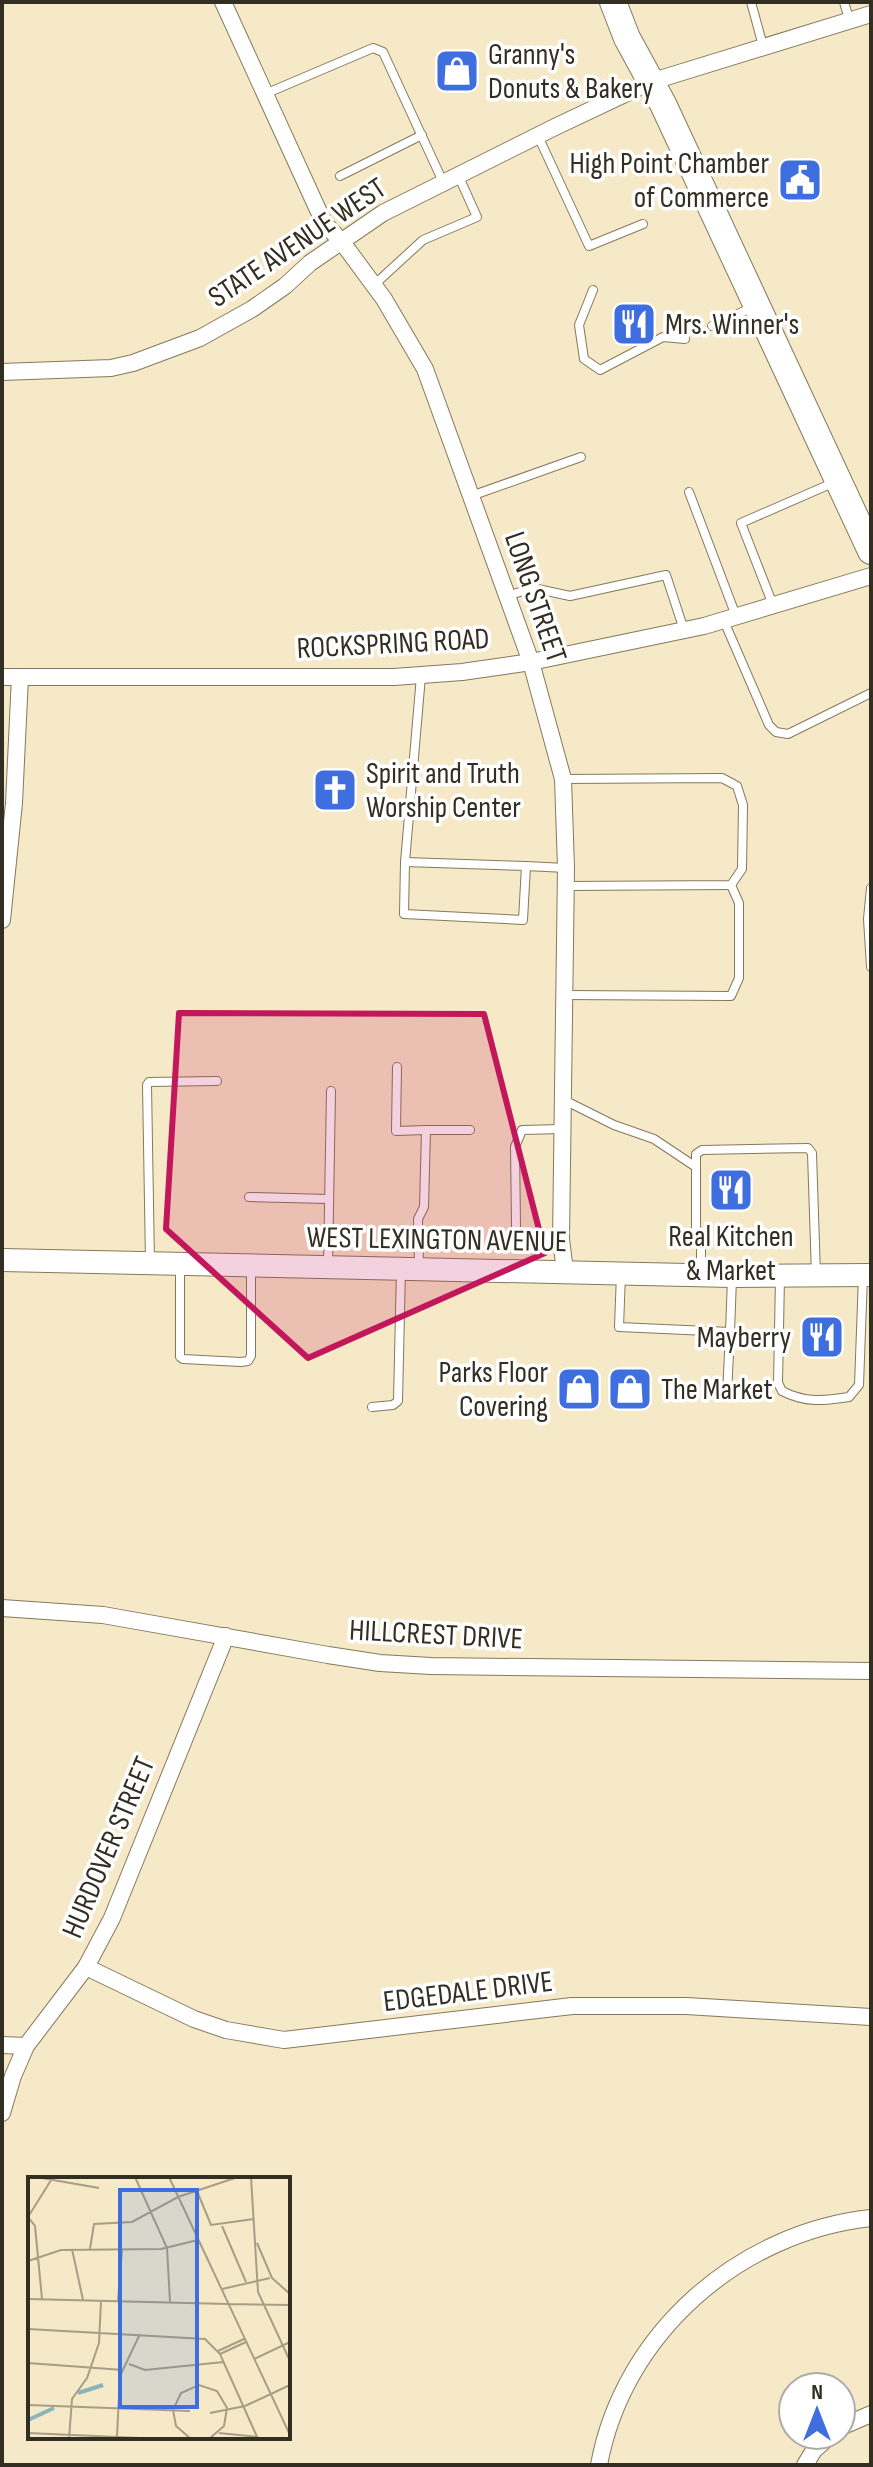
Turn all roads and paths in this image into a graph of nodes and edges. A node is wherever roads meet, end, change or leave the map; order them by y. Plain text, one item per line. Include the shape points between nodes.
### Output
1 (223, 2) edge
2 (613, 2) edge
3 (751, 2) edge
4 (844, 2) edge
5 (871, 14) edge
6 (849, 19) junction
7 (763, 46) junction
8 (650, 82) junction
9 (264, 94) junction
10 (422, 135) junction
11 (538, 135) junction
12 (340, 176) dead end
13 (452, 180) junction
14 (643, 224) dead end
15 (342, 242) junction
16 (374, 285) junction
17 (593, 290) dead end
18 (755, 305) junction
19 (712, 326) dead end
20 (685, 339) dead end
21 (2, 372) edge
22 (581, 457) dead end
23 (838, 481) junction
24 (689, 492) dead end
25 (471, 496) junction
26 (871, 551) edge
27 (871, 576) edge
28 (507, 596) junction
29 (773, 606) junction
30 (730, 619) junction
31 (684, 631) junction
32 (531, 662) junction
33 (421, 675) junction
34 (2, 677) edge
35 (20, 677) junction
36 (871, 693) edge
37 (563, 779) junction
38 (405, 862) junction
39 (526, 866) junction
40 (566, 868) junction
41 (731, 885) junction
42 (565, 886) junction
43 (871, 888) edge
44 (2, 920) edge
45 (871, 967) edge
46 (564, 995) junction
47 (397, 1067) dead end
48 (217, 1081) dead end
49 (331, 1091) dead end
50 (563, 1099) junction
51 (563, 1129) junction
52 (426, 1130) junction
53 (470, 1130) dead end
54 (696, 1167) junction
55 (249, 1197) dead end
56 (329, 1199) junction
57 (516, 1226) dead end
58 (2, 1260) edge
59 (150, 1263) junction
60 (180, 1263) junction
61 (251, 1265) junction
62 (328, 1266) junction
63 (410, 1268) junction
64 (565, 1271) junction
65 (621, 1273) junction
66 (701, 1275) junction
67 (867, 1275) edge
68 (732, 1276) junction
69 (780, 1276) junction
70 (816, 1276) junction
71 (730, 1332) junction
72 (727, 1395) dead end
73 (372, 1407) dead end
74 (2, 1608) edge
75 (226, 1636) junction
76 (871, 1671) edge
77 (86, 1967) junction
78 (871, 2017) edge
79 (2, 2045) edge
80 (26, 2046) junction
81 (2, 2113) edge
82 (871, 2218) edge
83 (599, 2465) edge

1 - 9 street, LONG STREET
2 - 8 main road
3 - 7 lane
4 - 6 lane
5 - 6 street, STATE AVENUE WEST
6 - 7 street, STATE AVENUE WEST
7 - 8 street, STATE AVENUE WEST
8 - 11 street, STATE AVENUE WEST
8 - 18 main road
9 - 10 lane via 373,48 383,52
9 - 15 street, LONG STREET via 324,223
10 - 12 lane
10 - 13 lane
11 - 13 street, STATE AVENUE WEST
11 - 14 lane via 589,246
13 - 15 street, STATE AVENUE WEST via 383,213
13 - 16 lane via 477,217 423,240
15 - 16 street, LONG STREET
15 - 21 street, STATE AVENUE WEST via 252,309 200,338 111,368
16 - 25 street, LONG STREET via 425,369
17 - 20 lane via 579,325 584,359 600,370 663,337
18 - 19 lane
18 - 23 main road
22 - 25 lane
23 - 26 main road
23 - 29 lane via 741,523
24 - 30 lane
25 - 28 street, LONG STREET
27 - 29 street, ROCKSPRING ROAD
28 - 31 lane via 533,588 570,596 666,575
28 - 32 street, LONG STREET
29 - 30 street, ROCKSPRING ROAD
30 - 31 street, ROCKSPRING ROAD
30 - 36 lane via 776,732 788,734
31 - 32 street, ROCKSPRING ROAD
32 - 33 street, ROCKSPRING ROAD
32 - 37 street, LONG STREET
33 - 35 street, ROCKSPRING ROAD
33 - 38 lane
34 - 35 street, ROCKSPRING ROAD
35 - 44 street
37 - 40 street, LONG STREET
37 - 41 lane via 722,778 737,786 743,805 742,869
38 - 39 lane
38 - 39 lane via 404,914 523,920
39 - 40 lane
40 - 42 street, LONG STREET
41 - 42 lane
41 - 46 lane via 739,903 739,978 731,996
42 - 46 street, LONG STREET
43 - 45 lane
46 - 50 street, LONG STREET
47 - 52 lane via 396,1131
48 - 59 lane via 147,1085
49 - 56 lane
50 - 51 street, LONG STREET
50 - 54 lane via 654,1139
51 - 57 lane via 522,1130 515,1147
51 - 64 street, LONG STREET
52 - 53 lane
52 - 63 lane via 424,1207
54 - 66 lane
54 - 70 lane via 696,1154 702,1150 808,1148
55 - 56 lane
56 - 62 lane
58 - 59 street, WEST LEXINGTON AVENUE
59 - 60 street, WEST LEXINGTON AVENUE
60 - 61 street, WEST LEXINGTON AVENUE
60 - 61 lane via 180,1357 241,1362 251,1356
61 - 62 street, WEST LEXINGTON AVENUE
62 - 63 street, WEST LEXINGTON AVENUE
63 - 64 street, WEST LEXINGTON AVENUE
63 - 73 lane via 398,1401
64 - 65 street, WEST LEXINGTON AVENUE
65 - 66 street, WEST LEXINGTON AVENUE
65 - 71 lane via 619,1327
66 - 68 street, WEST LEXINGTON AVENUE
67 - 69 lane via 859,1385 849,1397 819,1402 797,1399 778,1383
67 - 70 street, WEST LEXINGTON AVENUE
68 - 69 street, WEST LEXINGTON AVENUE
68 - 71 lane
69 - 70 street, WEST LEXINGTON AVENUE
71 - 72 lane
74 - 75 street, HILLCREST DRIVE via 103,1615
75 - 76 street, HILLCREST DRIVE via 380,1663 431,1666
75 - 77 street, HURDOVER STREET via 112,1918
77 - 78 street, EDGEDALE DRIVE via 194,2019 284,2040 572,2006 686,2006
77 - 80 street, HURDOVER STREET
79 - 80 street
80 - 81 street, HURDOVER STREET
82 - 83 street via 783,2240 718,2277 690,2301 642,2358 624,2390

